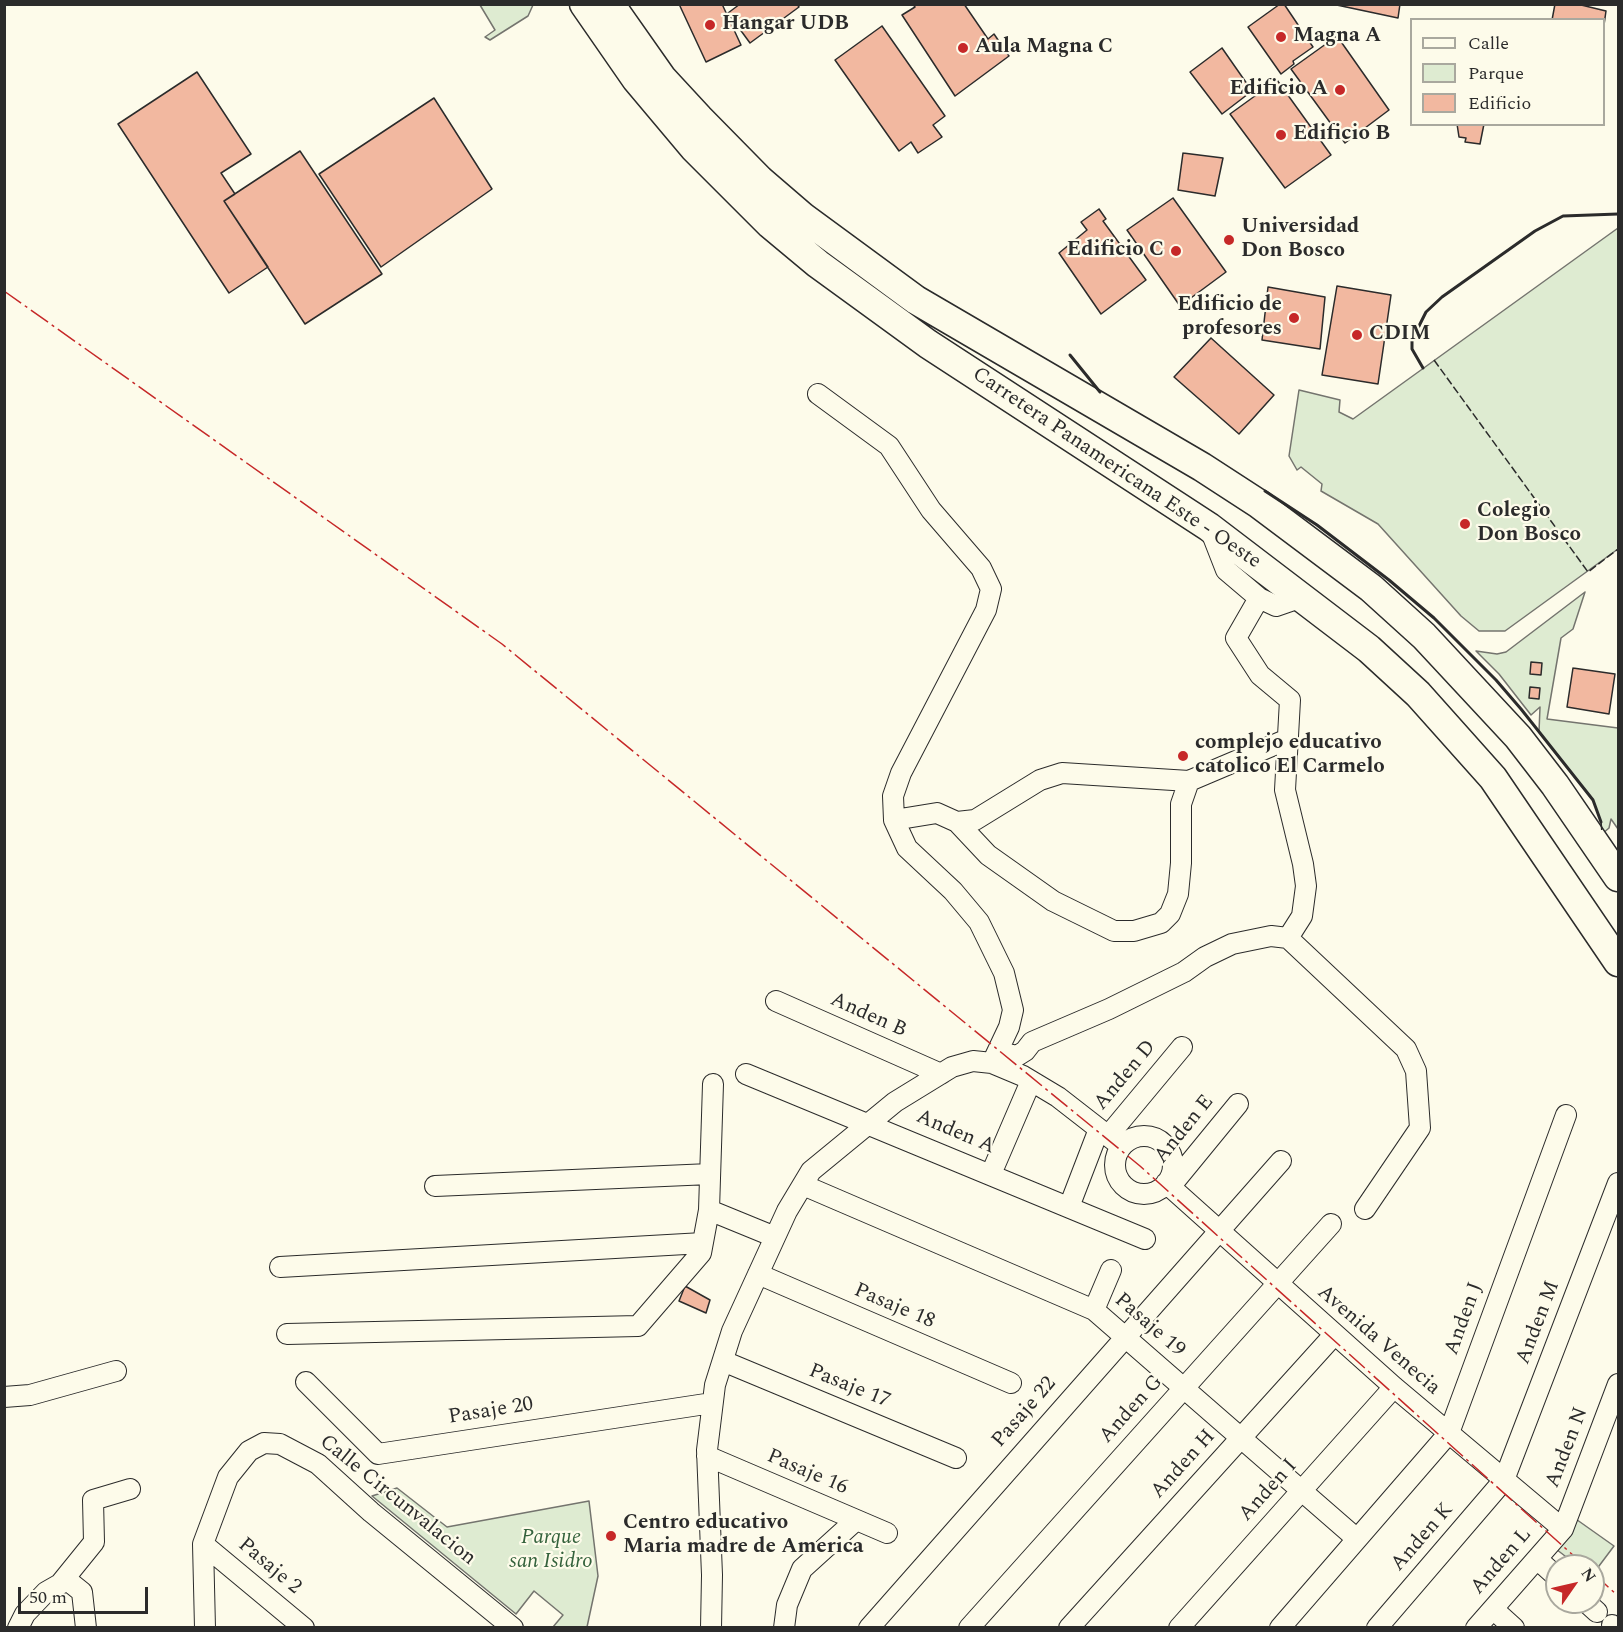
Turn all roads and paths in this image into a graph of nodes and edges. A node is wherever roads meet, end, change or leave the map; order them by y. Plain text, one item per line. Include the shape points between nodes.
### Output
1 (584, 4) edge
2 (610, 4) edge
3 (818, 394) dead end
4 (1209, 527) junction
5 (1302, 597) junction
6 (1259, 598) junction
7 (1288, 740) junction
8 (1189, 781) junction
9 (894, 820) junction
10 (957, 822) junction
11 (1618, 877) edge
12 (1288, 938) junction
13 (1618, 962) edge
14 (776, 1001) dead end
15 (1182, 1047) dead end
16 (996, 1058) junction
17 (746, 1074) dead end
18 (941, 1074) junction
19 (1031, 1081) junction
20 (713, 1084) dead end
21 (1238, 1104) dead end
22 (1566, 1115) dead end
23 (869, 1122) junction
24 (1109, 1137) junction
25 (1281, 1161) dead end
26 (710, 1174) junction
27 (991, 1174) junction
28 (1618, 1183) edge
29 (803, 1185) junction
30 (1168, 1185) junction
31 (435, 1186) dead end
32 (1069, 1207) junction
33 (709, 1209) junction
34 (1365, 1209) dead end
35 (1331, 1224) dead end
36 (1218, 1231) junction
37 (775, 1237) junction
38 (1145, 1239) dead end
39 (703, 1243) junction
40 (280, 1267) dead end
41 (1111, 1270) dead end
42 (758, 1274) junction
43 (1277, 1285) junction
44 (1094, 1310) junction
45 (287, 1334) dead end
46 (1334, 1335) junction
47 (1124, 1337) junction
48 (723, 1361) junction
49 (116, 1371) dead end
50 (306, 1382) dead end
51 (1011, 1383) dead end
52 (1618, 1384) edge
53 (1394, 1387) junction
54 (1184, 1388) junction
55 (4, 1397) edge
56 (712, 1403) junction
57 (1449, 1433) junction
58 (1241, 1438) junction
59 (707, 1456) junction
60 (956, 1458) dead end
61 (1504, 1480) junction
62 (130, 1489) dead end
63 (1301, 1491) junction
64 (856, 1520) junction
65 (1563, 1529) junction
66 (887, 1533) dead end
67 (1357, 1539) junction
68 (203, 1544) junction
69 (1537, 1559) junction
70 (1545, 1566) edge
71 (60, 1584) junction
72 (1493, 1609) junction
73 (18, 1628) edge
74 (86, 1628) edge
75 (205, 1628) edge
76 (304, 1628) edge
77 (513, 1628) edge
78 (711, 1628) edge
79 (784, 1628) edge
80 (869, 1628) edge
81 (969, 1628) edge
82 (1069, 1628) edge
83 (1179, 1628) edge
84 (1280, 1628) edge
85 (1377, 1628) edge
86 (1476, 1628) edge
87 (1514, 1628) edge

1 - 4 highway, Carretera Panamericana Este - Oeste via 636,79 694,148 770,224 928,344
2 - 11 highway, Carretera Panamericana Este - Oeste via 662,78 752,172 802,217 916,300 1221,479 1371,588 1424,636 1511,729 1555,784
3 - 9 street via 889,446 931,510 981,568 991,589 986,610 901,773 893,796
4 - 5 highway, Carretera Panamericana Este - Oeste
4 - 6 street via 1226,570
5 - 6 street via 1276,606
5 - 13 highway, Carretera Panamericana Este - Oeste via 1369,649 1458,736 1492,778
6 - 7 street via 1236,638 1260,675 1290,700
7 - 8 street
7 - 12 street via 1285,790 1306,886 1302,916
8 - 10 street via 1062,773 1040,780 975,820
8 - 10 street via 1181,804 1178,894 1170,914 1161,923 1134,932 1114,931 1053,901 988,855
9 - 10 street via 937,813
9 - 16 street via 907,848 953,891 979,922 995,951 1013,1010
12 - 16 street via 1271,936 1232,944 1109,1009 1032,1042 1017,1056
12 - 34 street via 1407,1049 1416,1071 1420,1128
14 - 18 street, Anden B
15 - 24 street, Anden D
16 - 18 street via 951,1067
16 - 19 street
17 - 23 street, Anden A
18 - 23 street
19 - 24 street
19 - 27 street
20 - 26 street
21 - 30 street, Anden E
22 - 57 street, Anden J
23 - 27 street, Anden A
23 - 29 street via 811,1171
24 - 30 street via 1116,1172 1128,1189 1148,1194
24 - 30 street via 1160,1140 1169,1150 1173,1164
24 - 32 street, Anden D
25 - 36 street, Pasaje 22
26 - 31 street
26 - 33 street
27 - 32 street, Anden A
28 - 61 street, Anden M
29 - 37 street
29 - 44 street, Pasaje 19
30 - 36 street, Avenida Venecia
32 - 38 street, Anden A
33 - 37 street
33 - 39 street
35 - 43 street, Anden G
36 - 43 street, Avenida Venecia
36 - 47 street, Pasaje 22
37 - 42 street
39 - 40 street
39 - 45 street via 701,1253 638,1326
41 - 44 street
42 - 48 street
42 - 51 street, Pasaje 18
43 - 46 street, Avenida Venecia
43 - 54 street, Anden G
44 - 47 street, Pasaje 19
46 - 53 street, Avenida Venecia
46 - 58 street, Anden H
47 - 54 street, Pasaje 19
47 - 80 street, Pasaje 22
48 - 56 street
48 - 60 street, Pasaje 17
49 - 55 street via 30,1395
50 - 56 street, Pasaje 20 via 378,1454
52 - 65 street, Anden N
53 - 57 street, Avenida Venecia
53 - 63 street, Anden I
54 - 58 street, Pasaje 19
54 - 81 street, Anden G
56 - 59 street
57 - 61 street, Avenida Venecia
57 - 67 street, Anden J
58 - 63 street, Pasaje 19
58 - 82 street, Anden H
59 - 64 street, Pasaje 16
59 - 78 street
61 - 65 street, Avenida Venecia
61 - 85 street, Anden K
62 - 71 street via 93,1500 94,1542
63 - 67 street, Pasaje 19
63 - 83 street, Anden I
64 - 66 street, Pasaje 16
64 - 79 street via 802,1569 787,1605
65 - 69 street, Anden L
67 - 84 street, Anden J
68 - 75 street, Calle Circunvalacion
68 - 76 street, Pasaje 2
68 - 77 street, Calle Circunvalacion via 228,1477 249,1451 264,1443 280,1444 318,1464
69 - 70 street
69 - 72 street, Anden L
71 - 73 street via 46,1592
71 - 74 street via 67,1580 82,1592
72 - 86 street, Anden L
72 - 87 street

